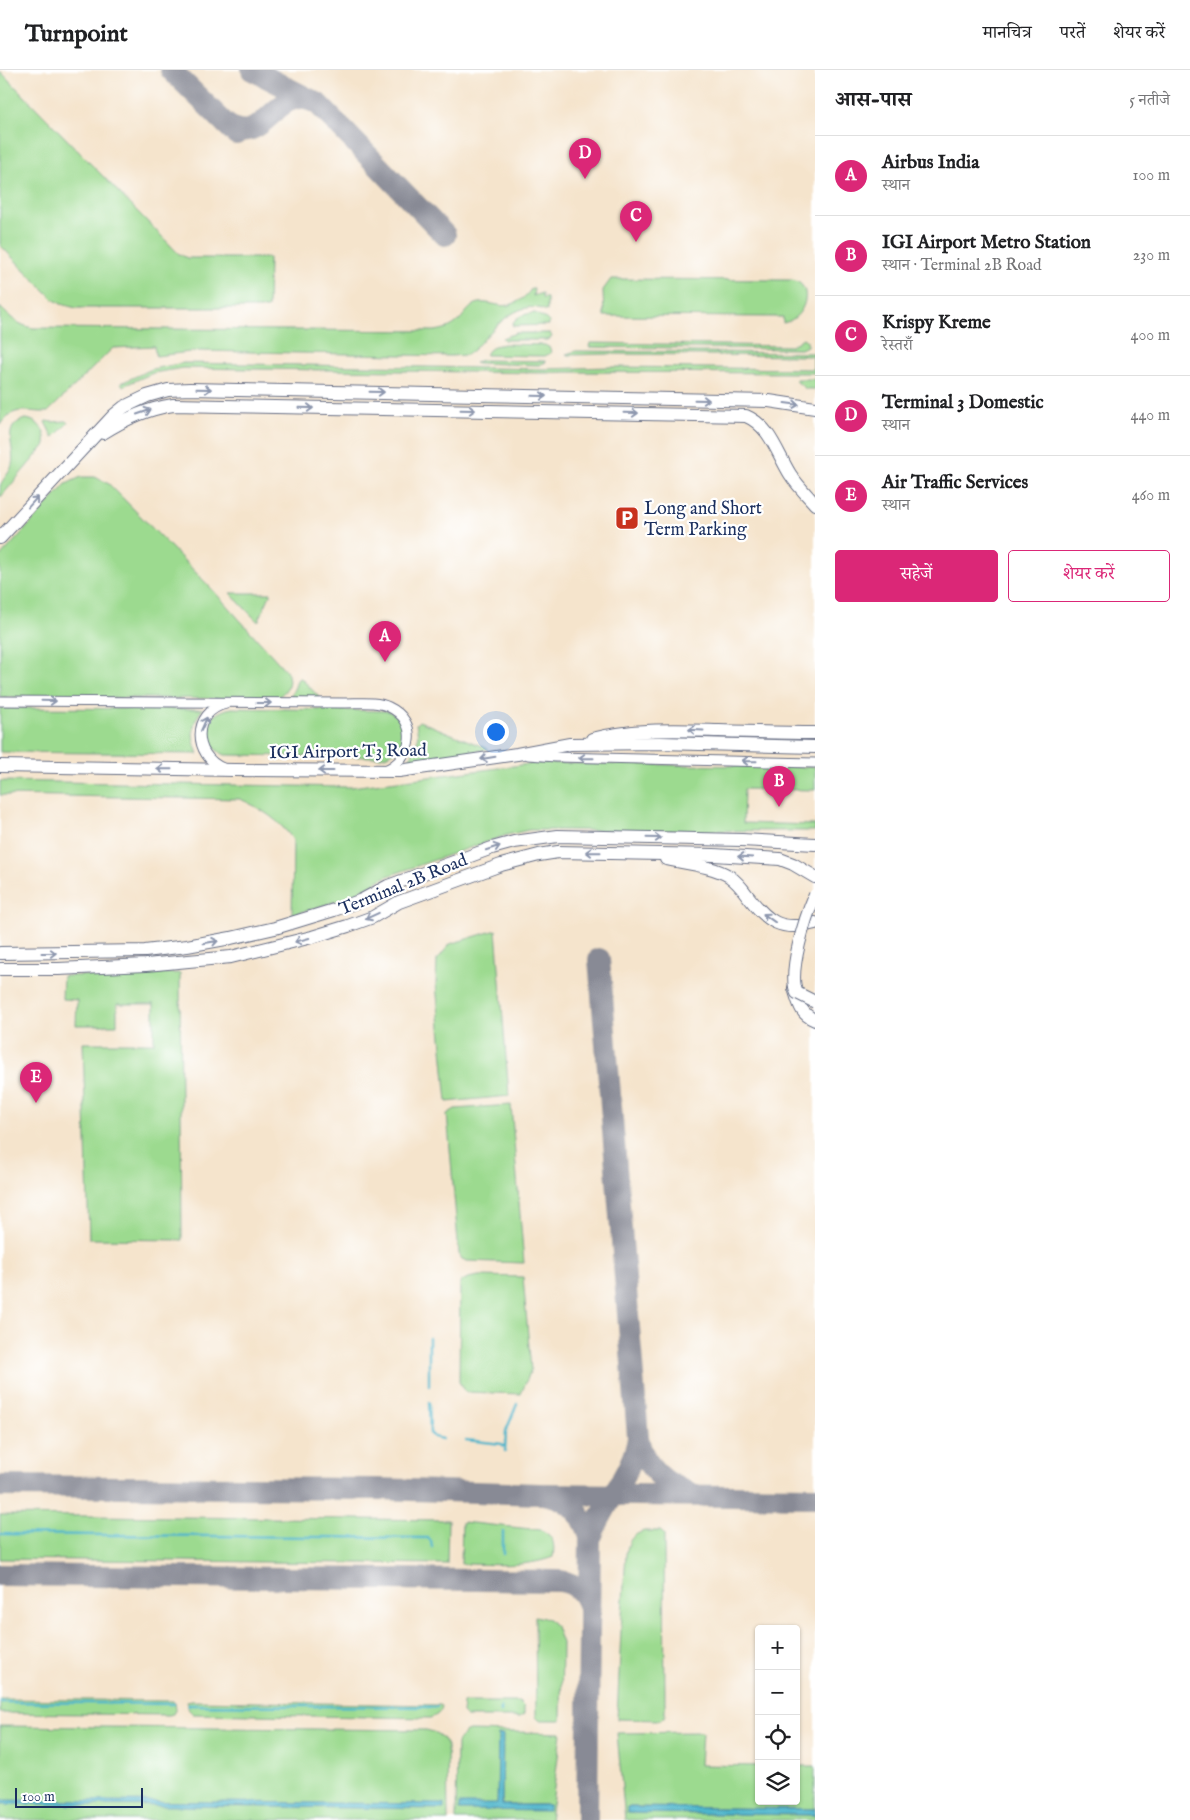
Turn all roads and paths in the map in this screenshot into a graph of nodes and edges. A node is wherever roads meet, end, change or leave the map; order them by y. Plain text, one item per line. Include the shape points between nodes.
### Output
1 (815, 408) edge
2 (87, 444) junction
3 (815, 504) edge
4 (0, 538) edge
5 (0, 701) edge
6 (234, 703) junction
7 (815, 733) edge
8 (570, 744) junction
9 (815, 747) edge
10 (517, 754) junction
11 (815, 762) edge
12 (0, 766) edge
13 (234, 770) junction
14 (376, 771) junction
15 (815, 844) edge
16 (642, 853) junction
17 (815, 877) edge
18 (815, 895) edge
19 (334, 910) junction
20 (815, 923) edge
21 (348, 926) junction
22 (0, 953) edge
23 (0, 969) edge
24 (794, 988) junction
25 (815, 1002) edge
26 (815, 1020) edge

2 -> 1 main road via 124,408 156,393 179,389 769,401
2 -> 3 main road via 130,417 174,405 736,415 746,416 760,424 798,486
4 -> 2 main road
5 -> 6 street
13 -> 6 street via 212,762 200,742 204,720 222,705
6 -> 14 street via 386,705 404,718 410,737 403,757 391,767
7 -> 8 main road via 645,730
8 - 9 main road, IGI Airport T3 Road
8 - 10 main road, IGI Airport T3 Road
11 -> 10 street via 556,758
10 -> 14 main road, IGI Airport T3 Road via 432,767
13 -> 12 main road, IGI Airport T3 Road
14 -> 13 main road, IGI Airport T3 Road
19 -> 15 main road, Terminal 2B Road via 483,851 534,838 558,836
17 -> 16 main road, Terminal 2B Road via 794,864 780,860
20 -> 16 main road via 779,925 763,914 727,875
16 -> 21 main road, Terminal 2B Road via 558,852 520,859 399,902
18 - 24 main road, bridge via 801,934
19 - 21 main road via 344,912
22 -> 19 main road, Terminal 2B Road via 145,951 187,946 275,928
21 -> 23 main road, Terminal 2B Road via 263,949 186,962
24 - 25 main road, bridge via 800,996
24 - 26 main road via 801,1010

